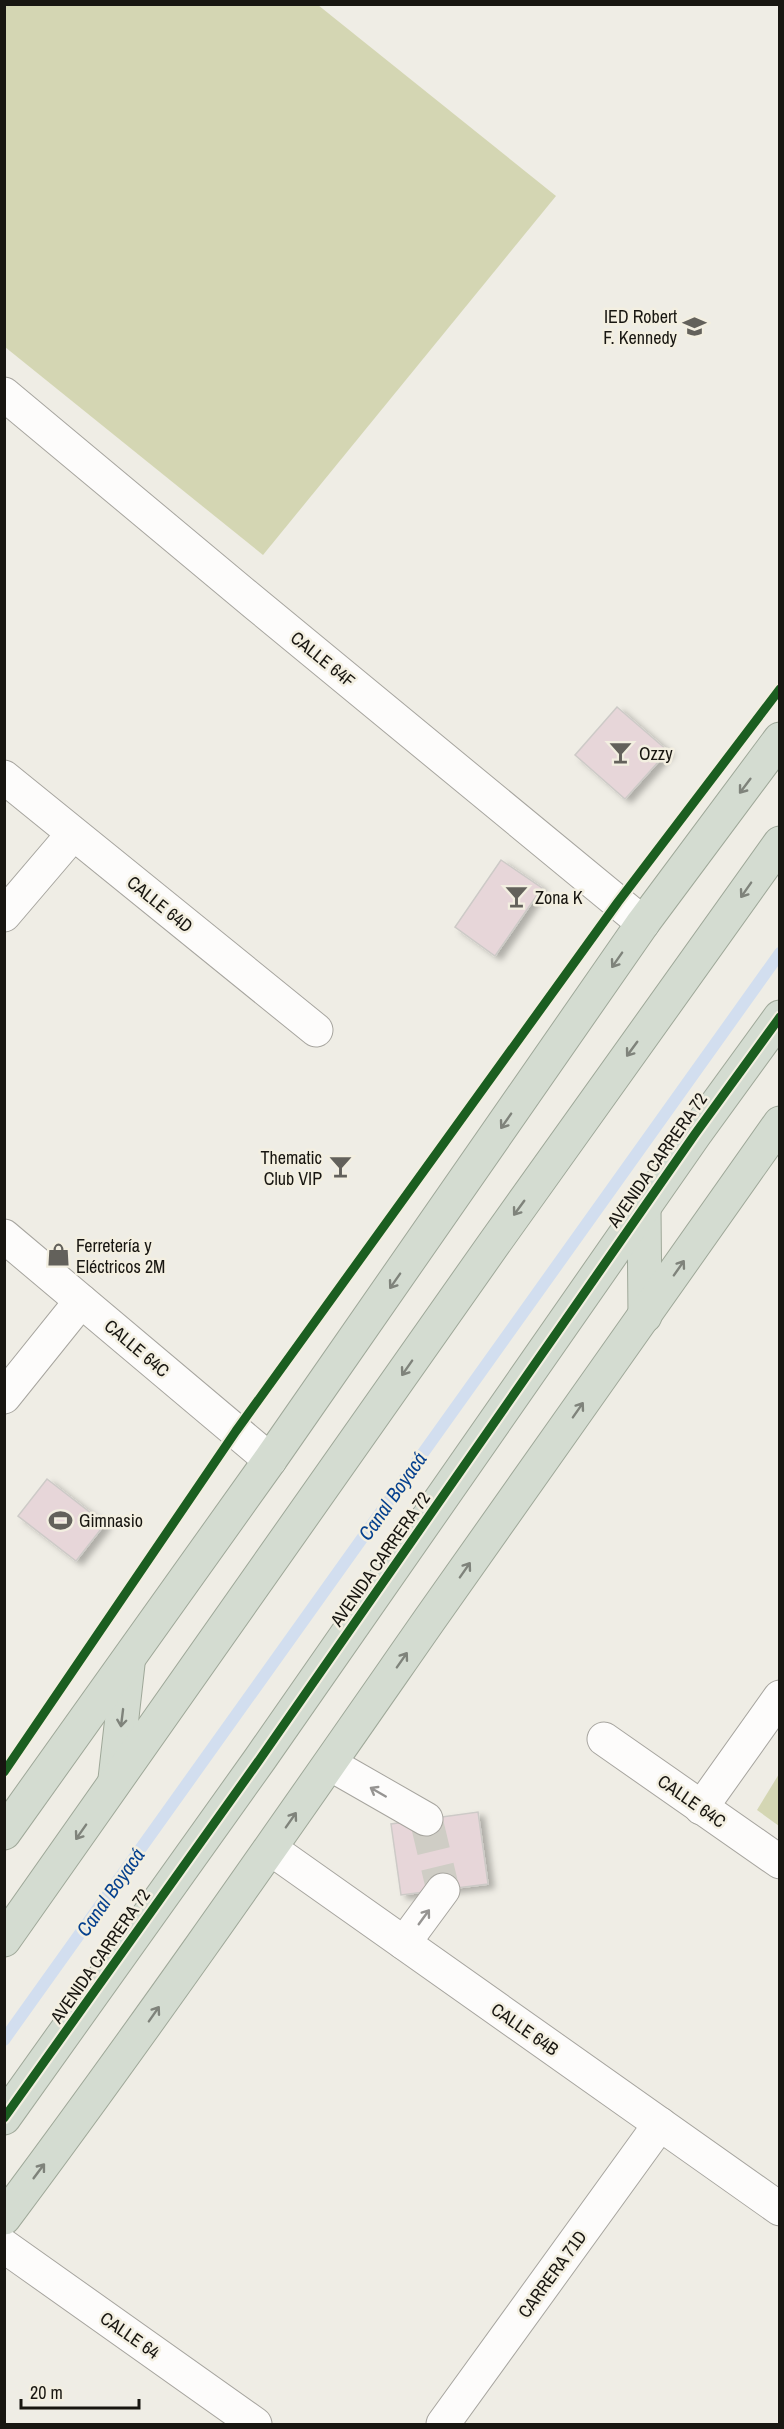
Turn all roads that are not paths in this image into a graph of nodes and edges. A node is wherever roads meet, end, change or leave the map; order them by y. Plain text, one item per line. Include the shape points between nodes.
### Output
1 (4, 394) edge
2 (780, 739) edge
3 (4, 777) edge
4 (73, 834) junction
5 (780, 843) edge
6 (4, 915) edge
7 (643, 923) junction
8 (780, 1017) edge
9 (316, 1030) dead end
10 (780, 1123) edge
11 (644, 1207) junction
12 (4, 1236) edge
13 (81, 1301) junction
14 (645, 1316) junction
15 (4, 1396) edge
16 (270, 1460) junction
17 (129, 1660) junction
18 (780, 1697) edge
19 (604, 1739) dead end
20 (330, 1764) junction
21 (114, 1784) junction
22 (701, 1808) junction
23 (426, 1819) dead end
24 (4, 1833) edge
25 (271, 1849) junction
26 (780, 1862) edge
27 (443, 1890) dead end
28 (4, 1941) edge
29 (405, 1943) junction
30 (4, 2118) edge
31 (660, 2124) junction
32 (780, 2209) edge
33 (4, 2218) edge
34 (4, 2246) edge
35 (255, 2424) edge
36 (443, 2424) edge

1 - 7 street, CALLE 64F
2 -> 7 highway
3 - 4 street, CALLE 64D
4 - 6 street
4 - 9 street, CALLE 64D
5 -> 21 highway
7 -> 16 highway
8 - 11 highway, AVENIDA CARRERA 72
14 -> 10 highway
11 - 14 highway
11 - 30 highway, AVENIDA CARRERA 72 via 274,1739
12 - 13 street, CALLE 64C
13 - 15 street
13 - 16 street, CALLE 64C
20 -> 14 highway
16 - 17 highway
17 -> 21 highway
17 - 24 highway
18 - 22 street
19 - 22 street, CALLE 64C
23 -> 20 street
25 -> 20 highway
21 -> 28 highway
22 - 26 street, CALLE 64C
25 - 29 street, CALLE 64B
33 -> 25 highway
29 -> 27 street
29 - 31 street, CALLE 64B
31 - 32 street, CALLE 64B
31 - 36 street, CARRERA 71D
34 - 35 street, CALLE 64

